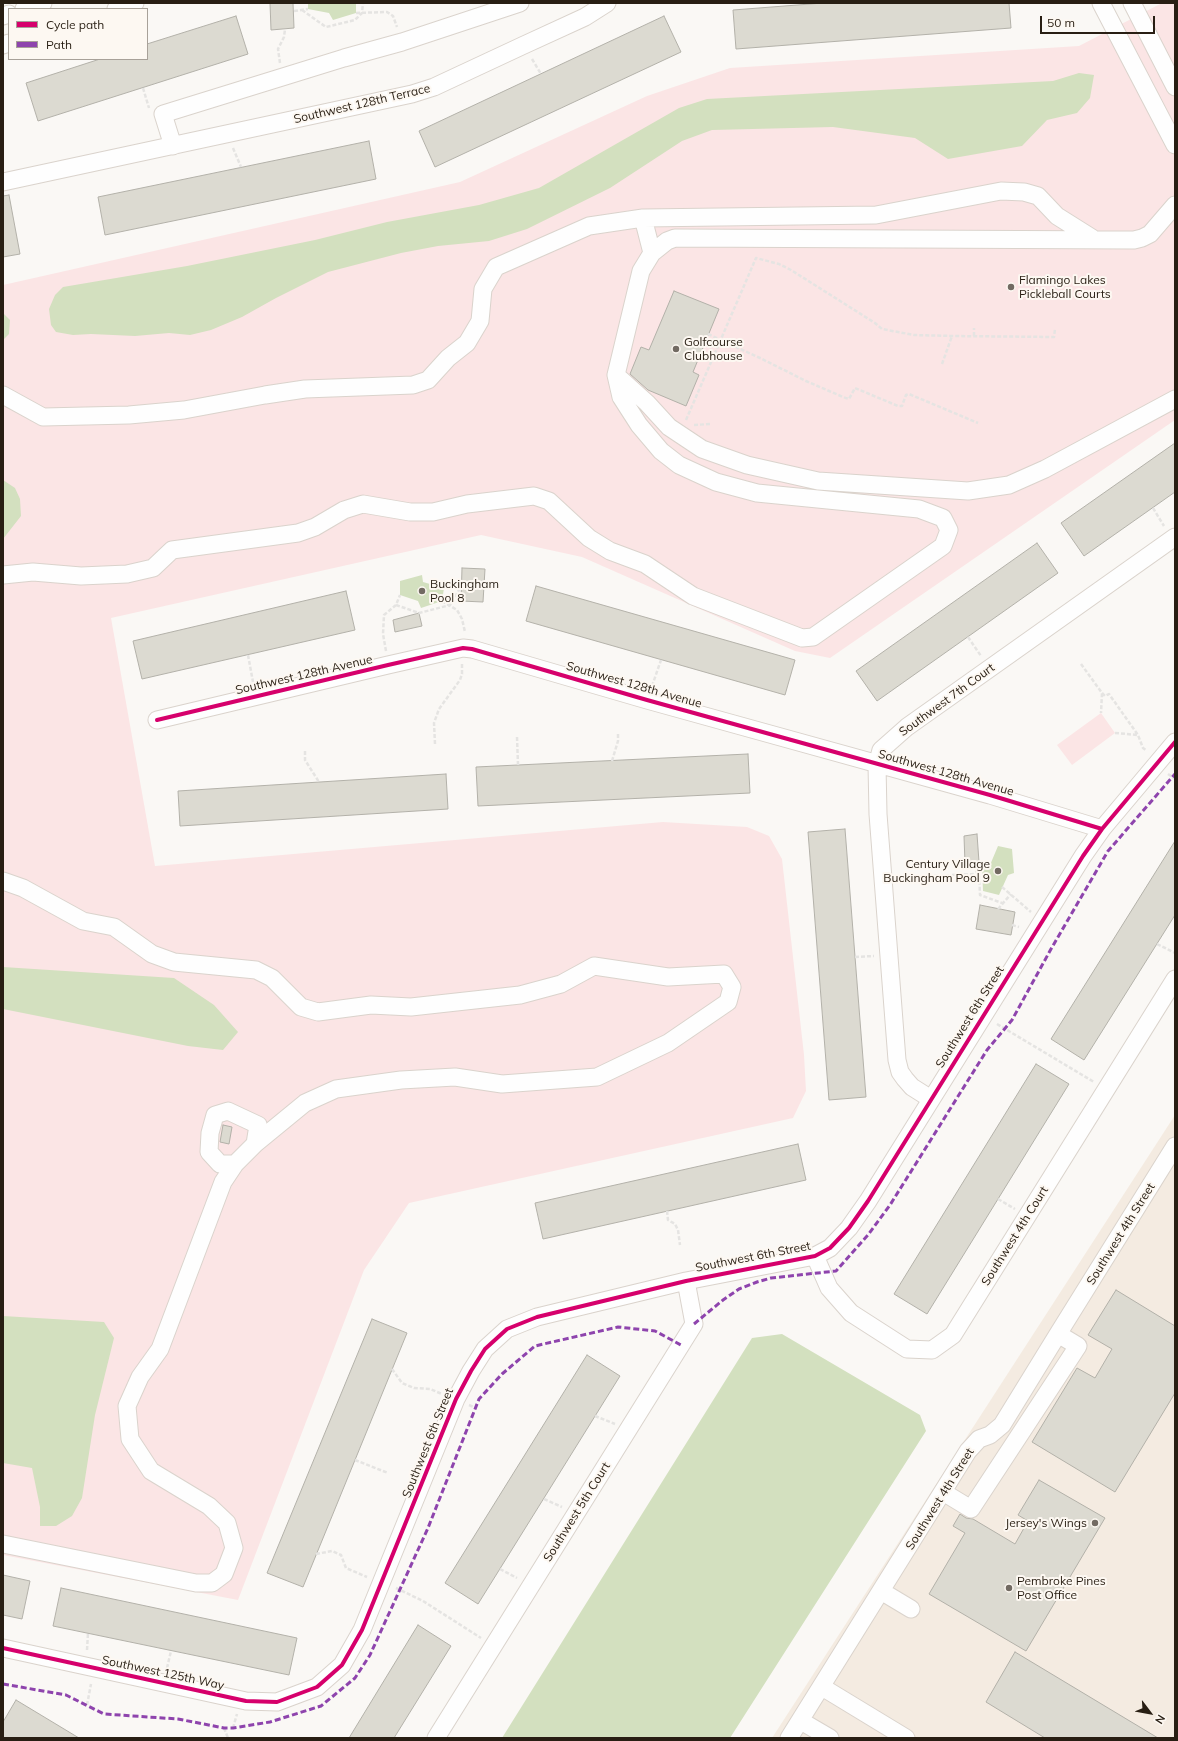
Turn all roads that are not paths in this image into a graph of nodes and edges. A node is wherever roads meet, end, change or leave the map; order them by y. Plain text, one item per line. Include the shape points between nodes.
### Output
1 (43, 3) edge
2 (135, 3) edge
3 (520, 3) edge
4 (608, 3) edge
5 (1101, 3) edge
6 (1132, 3) edge
7 (27, 8) edge
8 (119, 8) edge
9 (1175, 87) edge
10 (1175, 145) edge
11 (172, 146) junction
12 (3, 182) edge
13 (1175, 205) edge
14 (643, 218) junction
15 (1092, 238) junction
16 (652, 253) junction
17 (616, 375) junction
18 (3, 396) edge
19 (1175, 399) edge
20 (1174, 538) edge
21 (3, 574) edge
22 (157, 720) dead end
23 (1175, 742) edge
24 (877, 764) junction
25 (1102, 829) junction
26 (3, 881) edge
27 (1175, 979) edge
28 (931, 1099) junction
29 (255, 1144) junction
30 (1175, 1146) edge
31 (235, 1164) junction
32 (815, 1256) junction
33 (686, 1281) junction
34 (1058, 1334) junction
35 (943, 1492) junction
36 (3, 1544) edge
37 (882, 1591) junction
38 (910, 1609) dead end
39 (3, 1648) edge
40 (317, 1687) joint
41 (822, 1687) junction
42 (800, 1721) junction
43 (822, 1736) edge
44 (436, 1738) edge
45 (789, 1738) edge
46 (906, 1738) edge

1 - 7 street
2 - 8 street
3 - 11 street via 402,42 163,114
4 - 11 street, Southwest 128th Terrace via 585,17 434,87 390,100
5 - 10 street
6 - 9 street
11 - 12 street, Southwest 128th Terrace
13 - 15 street via 1150,234 1142,238
14 - 15 street via 876,215 1000,191 1024,192 1038,196 1058,216
14 - 16 street
14 - 18 street via 589,226 496,267 483,289 480,321 467,343 448,358 428,380 414,385 306,390 184,410 129,415 43,417
15 - 16 street via 690,237 667,241
16 - 17 street via 641,271
17 - 19 street via 669,427 702,449 747,465 818,480 968,491 1009,485 1045,469
17 - 21 street via 621,397 639,424 661,451 679,465 716,482 758,493 919,509 943,518 949,530 943,546 814,637 802,638 693,596 646,564 610,550 589,538 549,501 534,496 467,504 433,512 410,512 363,504 344,510 315,527 298,533 172,550 153,568 127,574
20 - 24 street, Southwest 7th Court via 906,727 881,750
22 - 24 street, Southwest 128th Avenue via 463,648 482,650 647,700
23 - 25 street, Southwest 6th Street
24 - 25 street, Southwest 128th Avenue
24 - 28 street, Southwest 7th Court via 879,828 897,1060 900,1072 912,1087
25 - 28 street, Southwest 6th Street via 1041,921
26 - 29 street via 23,888 83,921 114,927 152,954 174,962 256,970 272,978 302,1007 318,1012 371,1005 411,1007 520,995 561,984 594,966 668,977 724,974 732,986 728,1002 668,1043 596,1077 502,1084 454,1077 401,1080 336,1089 305,1103
27 - 32 street, Southwest 4th Court via 954,1335 932,1350 907,1349 851,1313 829,1288
28 - 32 street, Southwest 6th Street via 849,1228 830,1248
29 - 31 street
29 - 31 street via 258,1125 228,1111 216,1116 210,1133 209,1152 220,1164
30 - 34 street, Southwest 4th Street
31 - 36 street via 223,1182 160,1349 140,1377 127,1406 130,1439 151,1471 209,1506 226,1523 234,1548 224,1574 212,1583 196,1583
32 - 33 street, Southwest 6th Street
33 - 40 street, Southwest 6th Street via 537,1317 506,1329 485,1349 456,1399 362,1630 342,1665
33 - 44 street, Southwest 5th Court via 694,1324
34 - 35 street, Southwest 4th Street via 1002,1425 990,1435 979,1439 968,1451
34 - 35 street via 1078,1346 971,1509
35 - 37 street, Southwest 4th Street
37 - 38 street
37 - 41 street, Southwest 4th Street
39 - 40 street, Southwest 125th Way via 246,1701 277,1702
41 - 42 street, Southwest 4th Street
41 - 46 street
42 - 43 street
42 - 45 street, Southwest 4th Street

